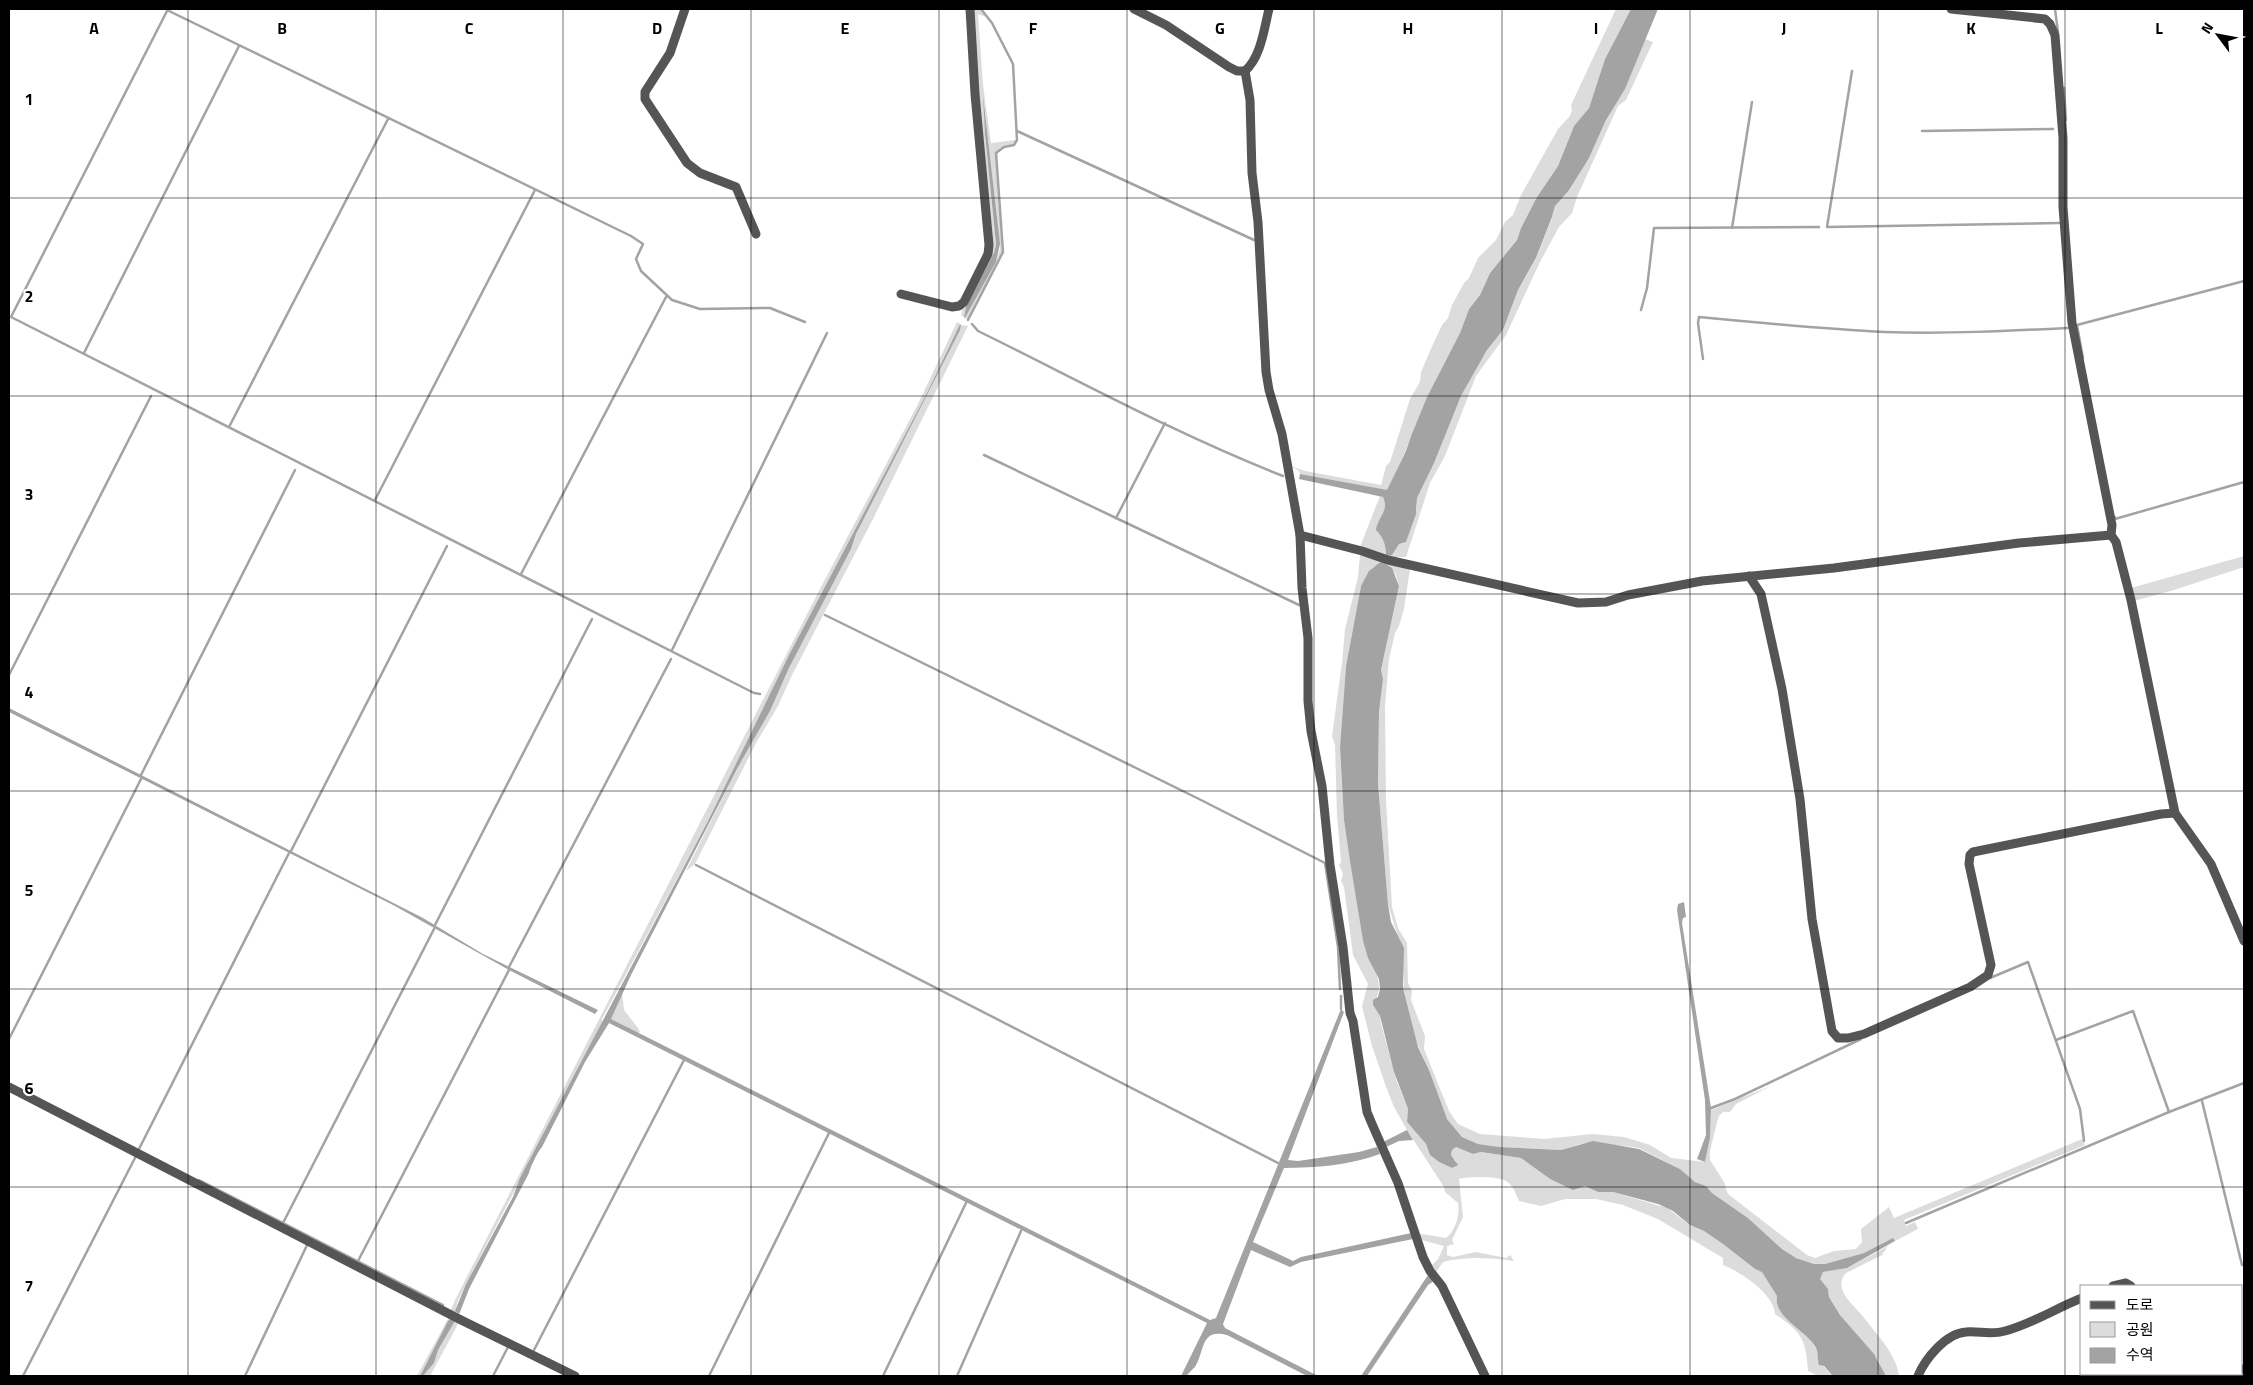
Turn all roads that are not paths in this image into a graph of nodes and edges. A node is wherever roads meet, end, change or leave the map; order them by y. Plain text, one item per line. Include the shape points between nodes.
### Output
1 (685, 9) edge
2 (970, 9) edge
3 (1134, 9) edge
4 (1269, 9) edge
5 (1951, 9) edge
6 (1246, 71) junction
7 (756, 234) dead end
8 (901, 294) dead end
9 (1300, 535) junction
10 (2110, 535) junction
11 (1749, 576) junction
12 (2175, 813) junction
13 (2244, 941) edge
14 (9, 1087) edge
15 (2115, 1285) edge
16 (2128, 1285) edge
17 (2080, 1299) edge
18 (576, 1376) edge
19 (1485, 1376) edge
20 (1918, 1376) edge

1 - 7 street via 670,53 645,92 645,99 687,163 700,173 736,187
2 - 8 street via 988,254 959,306
3 - 6 street via 1179,33 1229,67
4 - 6 street via 1256,54
5 - 10 street via 2045,19 2055,35 2072,323 2112,525
6 - 9 street via 1266,372 1282,434
9 - 11 street via 1388,560 1578,603 1606,602 1693,582
9 - 19 street via 1311,731 1367,1112 1398,1182 1423,1257 1442,1286
10 - 11 street
10 - 12 street via 2116,542 2131,600
11 - 12 street via 1761,594 1782,689 1800,798 1812,919 1832,1031 1838,1038 1864,1034 1970,987 1988,975 1991,965 1969,864 1973,852
12 - 13 street via 2217,874
14 - 18 street
15 - 16 street
17 - 20 street via 2037,1320 2004,1331 1965,1331 1958,1334 1930,1354

